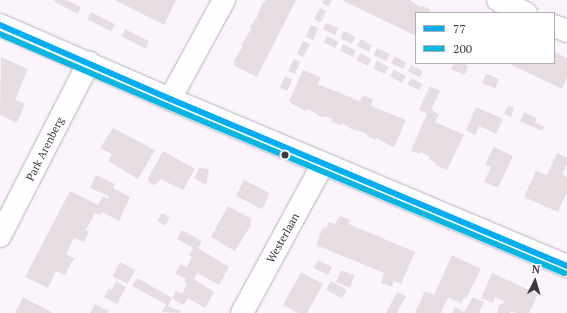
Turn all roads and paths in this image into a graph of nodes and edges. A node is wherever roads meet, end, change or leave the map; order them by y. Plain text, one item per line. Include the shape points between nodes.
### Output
1 (224, 0) edge
2 (498, 0) edge
3 (524, 12) edge
4 (0, 25) edge
5 (555, 26) edge
6 (567, 31) edge
7 (89, 62) junction
8 (170, 99) junction
9 (323, 164) junction
10 (0, 236) edge
11 (567, 266) edge
12 (242, 313) edge

1 - 8 street
2 - 3 street
4 - 7 street
5 - 6 street
7 - 8 street
7 - 10 street, Park Arenberg
8 - 9 street
9 - 11 street
9 - 12 street, Westerlaan

